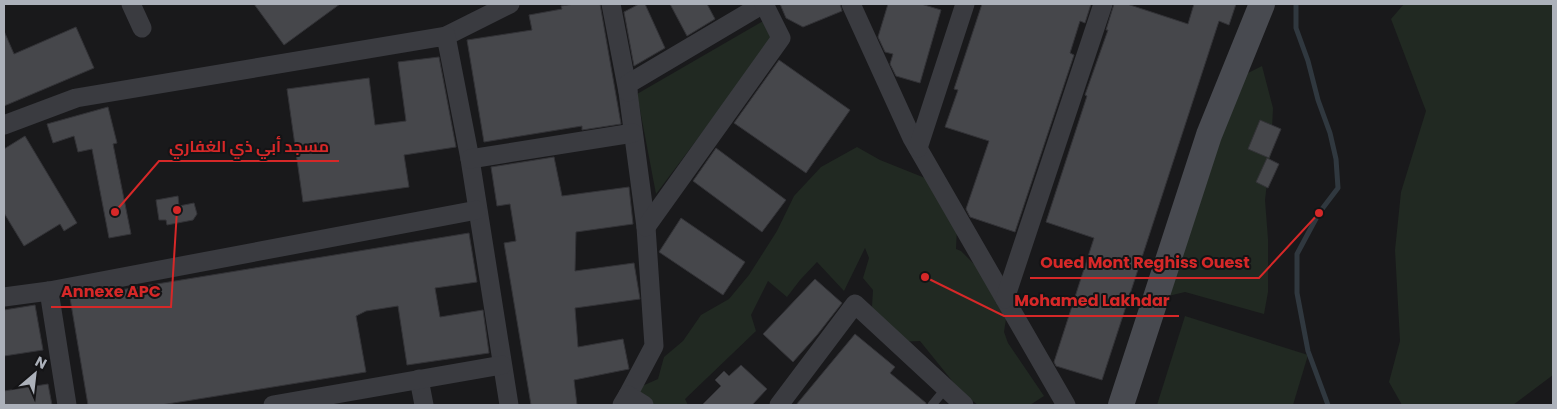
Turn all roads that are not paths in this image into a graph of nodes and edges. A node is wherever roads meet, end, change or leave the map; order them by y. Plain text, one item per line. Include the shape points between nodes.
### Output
1 (131, 4) edge
2 (510, 4) edge
3 (611, 4) edge
4 (763, 4) edge
5 (851, 4) edge
6 (965, 4) edge
7 (1103, 4) edge
8 (1262, 4) edge
9 (142, 28) dead end
10 (446, 36) junction
11 (628, 92) junction
12 (4, 125) edge
13 (634, 133) junction
14 (918, 148) junction
15 (470, 160) junction
16 (477, 210) junction
17 (646, 227) junction
18 (49, 291) junction
19 (4, 298) edge
20 (1005, 299) junction
21 (502, 365) junction
22 (419, 380) junction
23 (946, 388) junction
24 (625, 400) edge
25 (67, 405) edge
26 (273, 405) edge
27 (424, 405) edge
28 (508, 405) edge
29 (644, 405) edge
30 (779, 405) edge
31 (932, 405) edge
32 (964, 405) edge
33 (1066, 405) edge
34 (1121, 405) edge

1 - 9 street
2 - 10 street
3 - 11 street
4 - 11 street via 628,84
4 - 17 street via 781,38
5 - 14 street
6 - 14 street
7 - 20 street
8 - 34 main road via 1209,135
10 - 12 street via 76,98
10 - 15 street
11 - 13 street
13 - 15 street
13 - 17 street
14 - 20 street
15 - 16 street
16 - 18 street
16 - 21 street
17 - 24 street via 654,346
18 - 19 street
18 - 25 street
20 - 33 street
21 - 22 street
21 - 28 street
22 - 26 street
22 - 27 street
23 - 30 street via 855,304
23 - 31 lane
23 - 32 street
24 - 29 street

